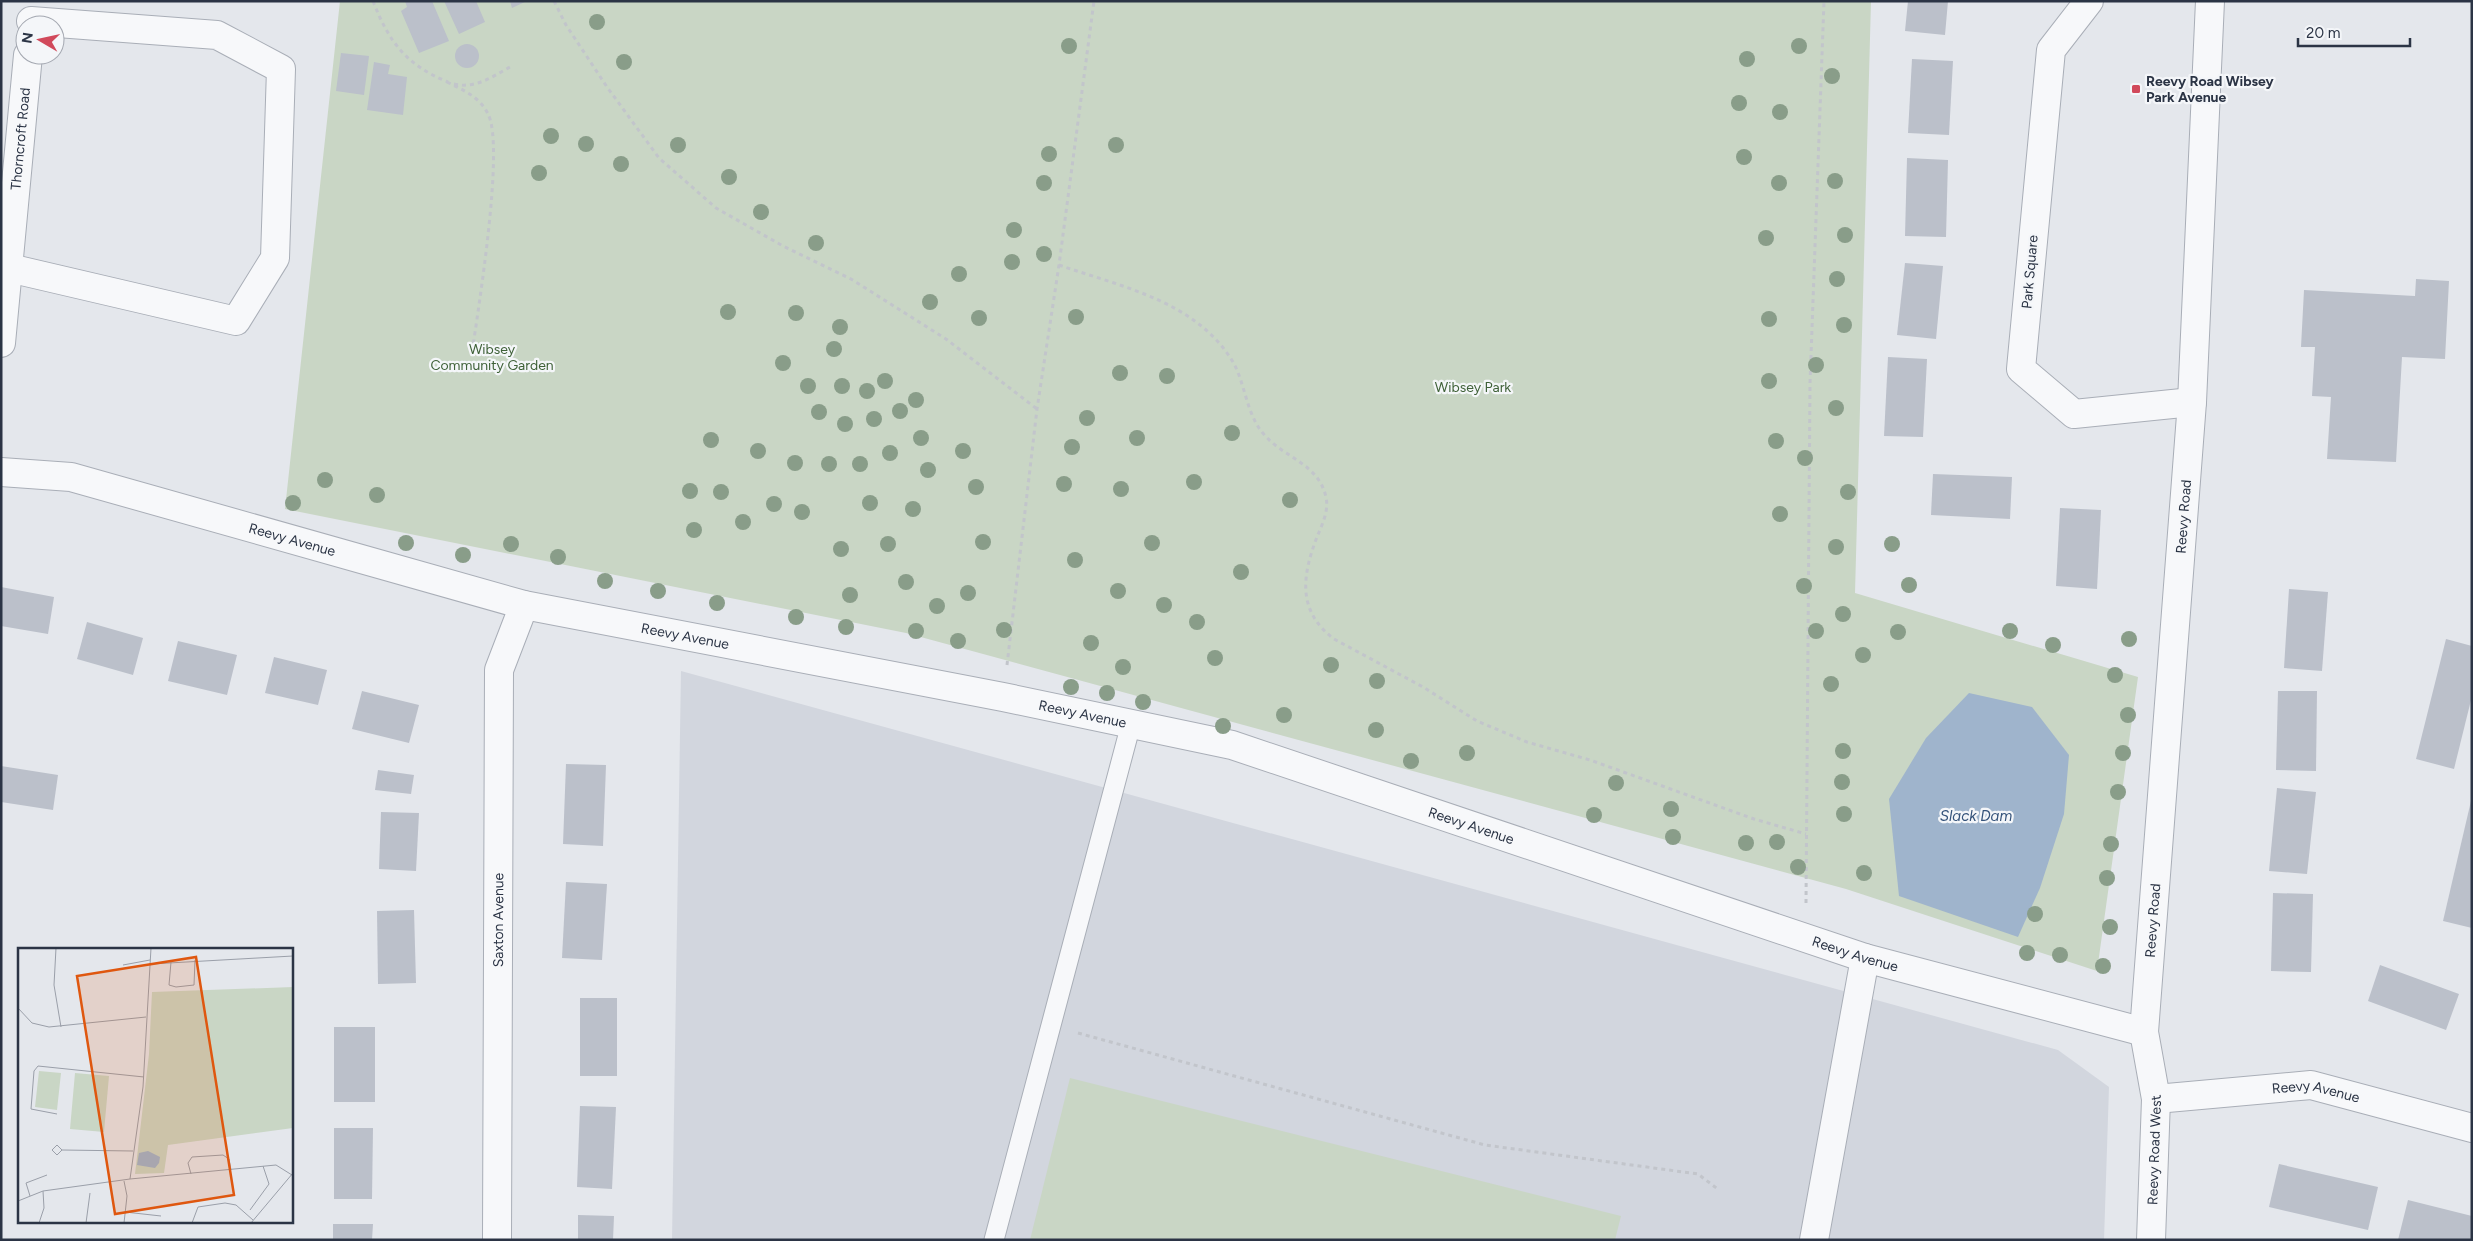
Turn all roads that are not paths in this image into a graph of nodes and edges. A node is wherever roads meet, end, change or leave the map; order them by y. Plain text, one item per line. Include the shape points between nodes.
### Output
1 (2089, 1) edge
2 (2210, 1) edge
3 (65, 19) edge
4 (26, 65) edge
5 (11, 126) edge
6 (9, 268) junction
7 (1, 343) edge
8 (2192, 402) junction
9 (1, 472) edge
10 (524, 605) junction
11 (1131, 724) junction
12 (1865, 958) junction
13 (2144, 1032) junction
14 (2156, 1099) junction
15 (2472, 1128) edge
16 (497, 1240) edge
17 (994, 1240) edge
18 (1814, 1240) edge
19 (2151, 1240) edge

1 - 8 street, Park Square via 2051,50 2021,369 2074,414
2 - 8 street, Reevy Road
3 - 6 street via 217,35 281,69 275,258 236,321
4 - 5 street, Thorncroft Road
5 - 6 street, Thorncroft Road
6 - 7 street, Thorncroft Road
8 - 13 street, Reevy Road
9 - 10 street, Reevy Avenue via 71,477
10 - 11 street, Reevy Avenue
10 - 16 street, Saxton Avenue via 499,670
11 - 12 street, Reevy Avenue via 1232,745
11 - 17 lane
12 - 13 street, Reevy Avenue
12 - 18 street
13 - 14 street, Reevy Road West
14 - 15 street, Reevy Avenue via 2311,1084
14 - 19 street, Reevy Road West

